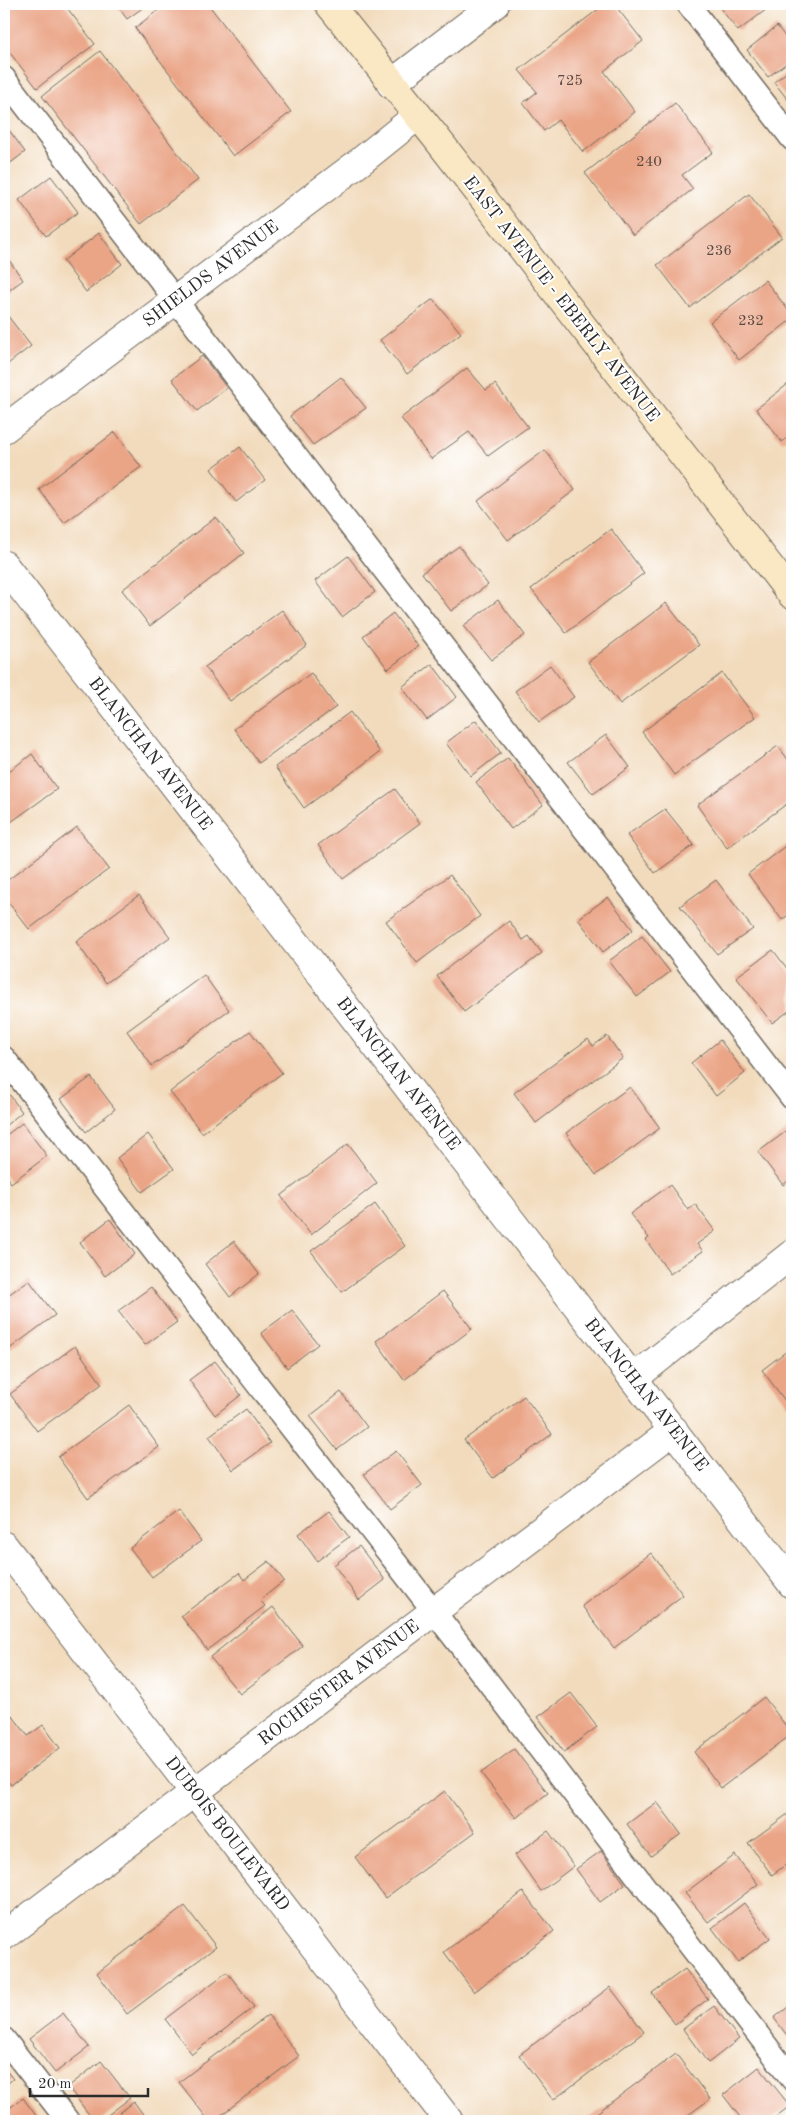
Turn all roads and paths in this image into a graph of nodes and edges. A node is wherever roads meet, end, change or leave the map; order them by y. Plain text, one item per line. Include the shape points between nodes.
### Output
1 (329, 4) edge
2 (495, 4) edge
3 (688, 4) edge
4 (4, 78) edge
5 (391, 84) junction
6 (417, 116) junction
7 (792, 139) edge
8 (175, 301) junction
9 (4, 429) edge
10 (4, 565) edge
11 (792, 595) edge
12 (4, 1058) edge
13 (792, 1098) edge
14 (792, 1254) edge
15 (634, 1378) junction
16 (674, 1430) junction
17 (4, 1546) edge
18 (792, 1584) edge
19 (433, 1611) junction
20 (195, 1793) junction
21 (4, 1936) edge
22 (4, 2039) edge
23 (792, 2079) edge
24 (68, 2121) edge
25 (449, 2121) edge

1 - 5 main road, EAST AVENUE - EBERLY AVENUE
2 - 5 street
3 - 7 lane
4 - 8 lane
5 - 6 main road, EAST AVENUE - EBERLY AVENUE
6 - 8 street, SHIELDS AVENUE
6 - 11 main road, EAST AVENUE - EBERLY AVENUE
8 - 9 street, SHIELDS AVENUE
8 - 13 lane
10 - 15 street, BLANCHAN AVENUE
12 - 19 lane
14 - 15 street
15 - 16 street, BLANCHAN AVENUE
16 - 18 street, BLANCHAN AVENUE
16 - 19 street, ROCHESTER AVENUE
17 - 20 street, DUBOIS BOULEVARD
19 - 20 street, ROCHESTER AVENUE
19 - 23 lane
20 - 21 street, ROCHESTER AVENUE
20 - 25 street, DUBOIS BOULEVARD
22 - 24 lane

